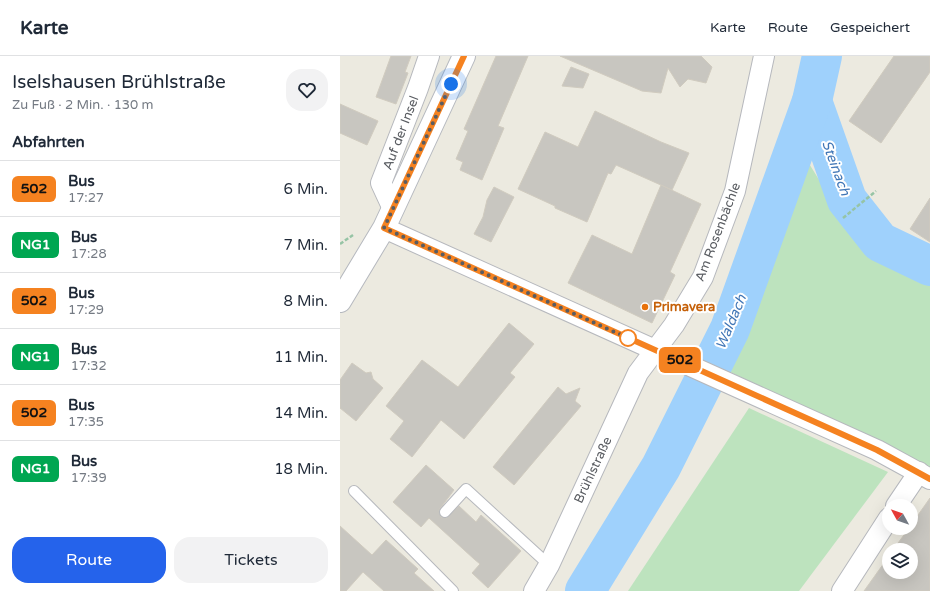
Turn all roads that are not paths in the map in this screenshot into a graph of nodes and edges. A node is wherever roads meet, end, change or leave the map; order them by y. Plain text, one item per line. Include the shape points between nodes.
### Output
1 (428, 56) edge
2 (464, 56) edge
3 (764, 56) edge
4 (393, 208) junction
5 (384, 228) junction
6 (340, 301) edge
7 (655, 351) junction
8 (924, 475) edge
9 (354, 491) dead end
10 (902, 499) edge
11 (445, 512) dead end
12 (882, 529) edge
13 (549, 565) junction
14 (453, 591) edge
15 (534, 591) edge
16 (842, 591) edge

1 - 4 street, Auf der Insel via 381,183
2 - 4 main road
3 - 7 street, Am Rosenbächle via 733,198 703,278
4 - 5 main road
5 - 6 main road
5 - 7 street
7 - 8 street via 877,450
7 - 13 street, Brühlstraße via 638,374
8 - 10 street
9 - 14 lane
11 - 13 lane via 466,489
12 - 16 street
13 - 15 street, Brühlstraße

